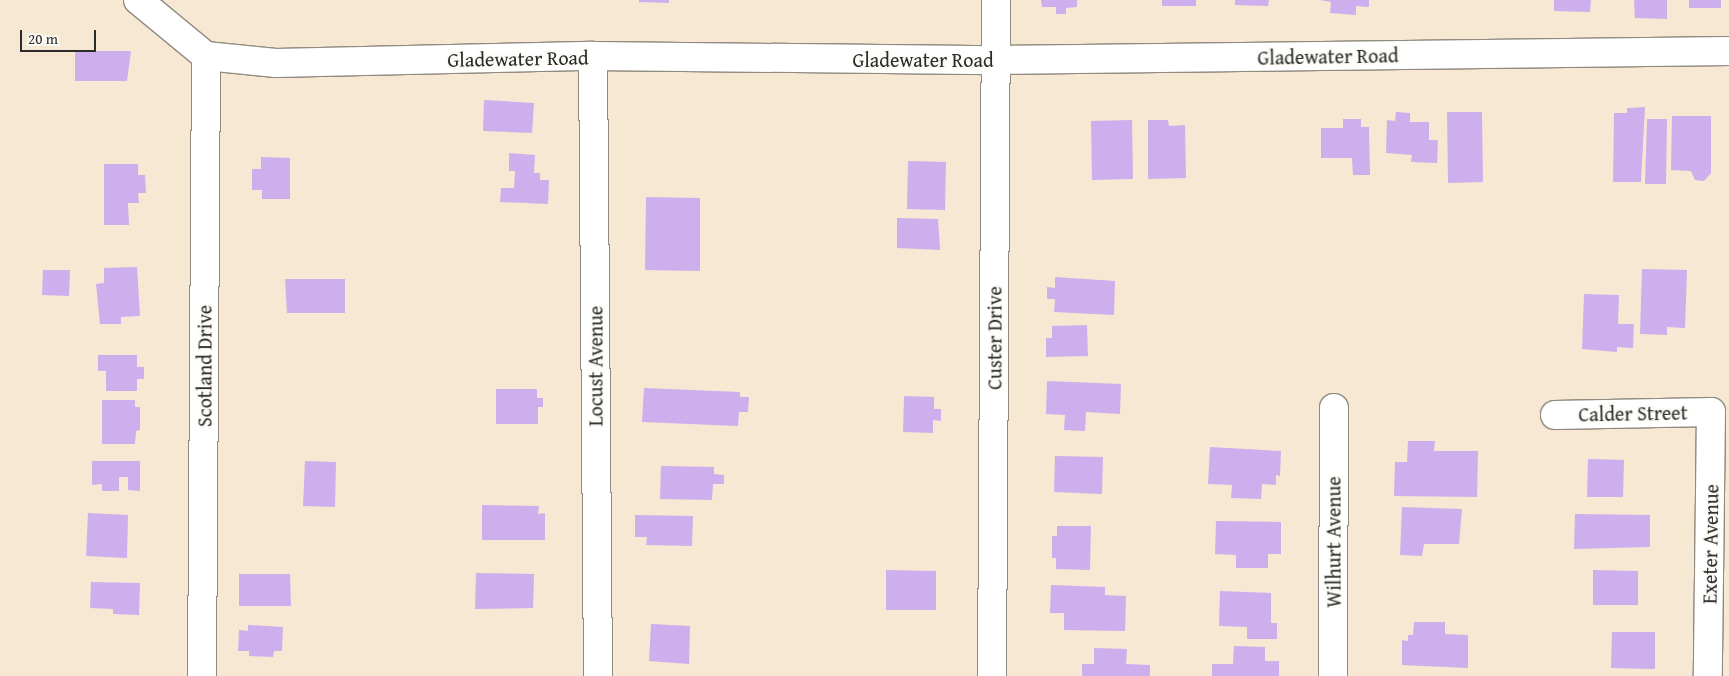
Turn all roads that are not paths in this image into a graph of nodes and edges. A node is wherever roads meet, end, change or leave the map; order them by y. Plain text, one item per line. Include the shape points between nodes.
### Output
1 (138, 0) edge
2 (996, 0) edge
3 (1729, 51) edge
4 (206, 56) junction
5 (593, 56) junction
6 (996, 60) junction
7 (1334, 408) dead end
8 (1711, 412) joint
9 (1555, 414) dead end
10 (202, 676) edge
11 (598, 676) edge
12 (992, 676) edge
13 (1333, 676) edge
14 (1708, 676) edge

1 - 4 street
2 - 6 street, Custer Drive
3 - 6 street, Gladewater Road
4 - 5 street, Gladewater Road via 276,63
4 - 10 street, Scotland Drive
5 - 6 street, Gladewater Road
5 - 11 street, Locust Avenue
6 - 12 street, Custer Drive
7 - 13 street, Wilhurt Avenue
8 - 9 street, Calder Street
8 - 14 street, Exeter Avenue

